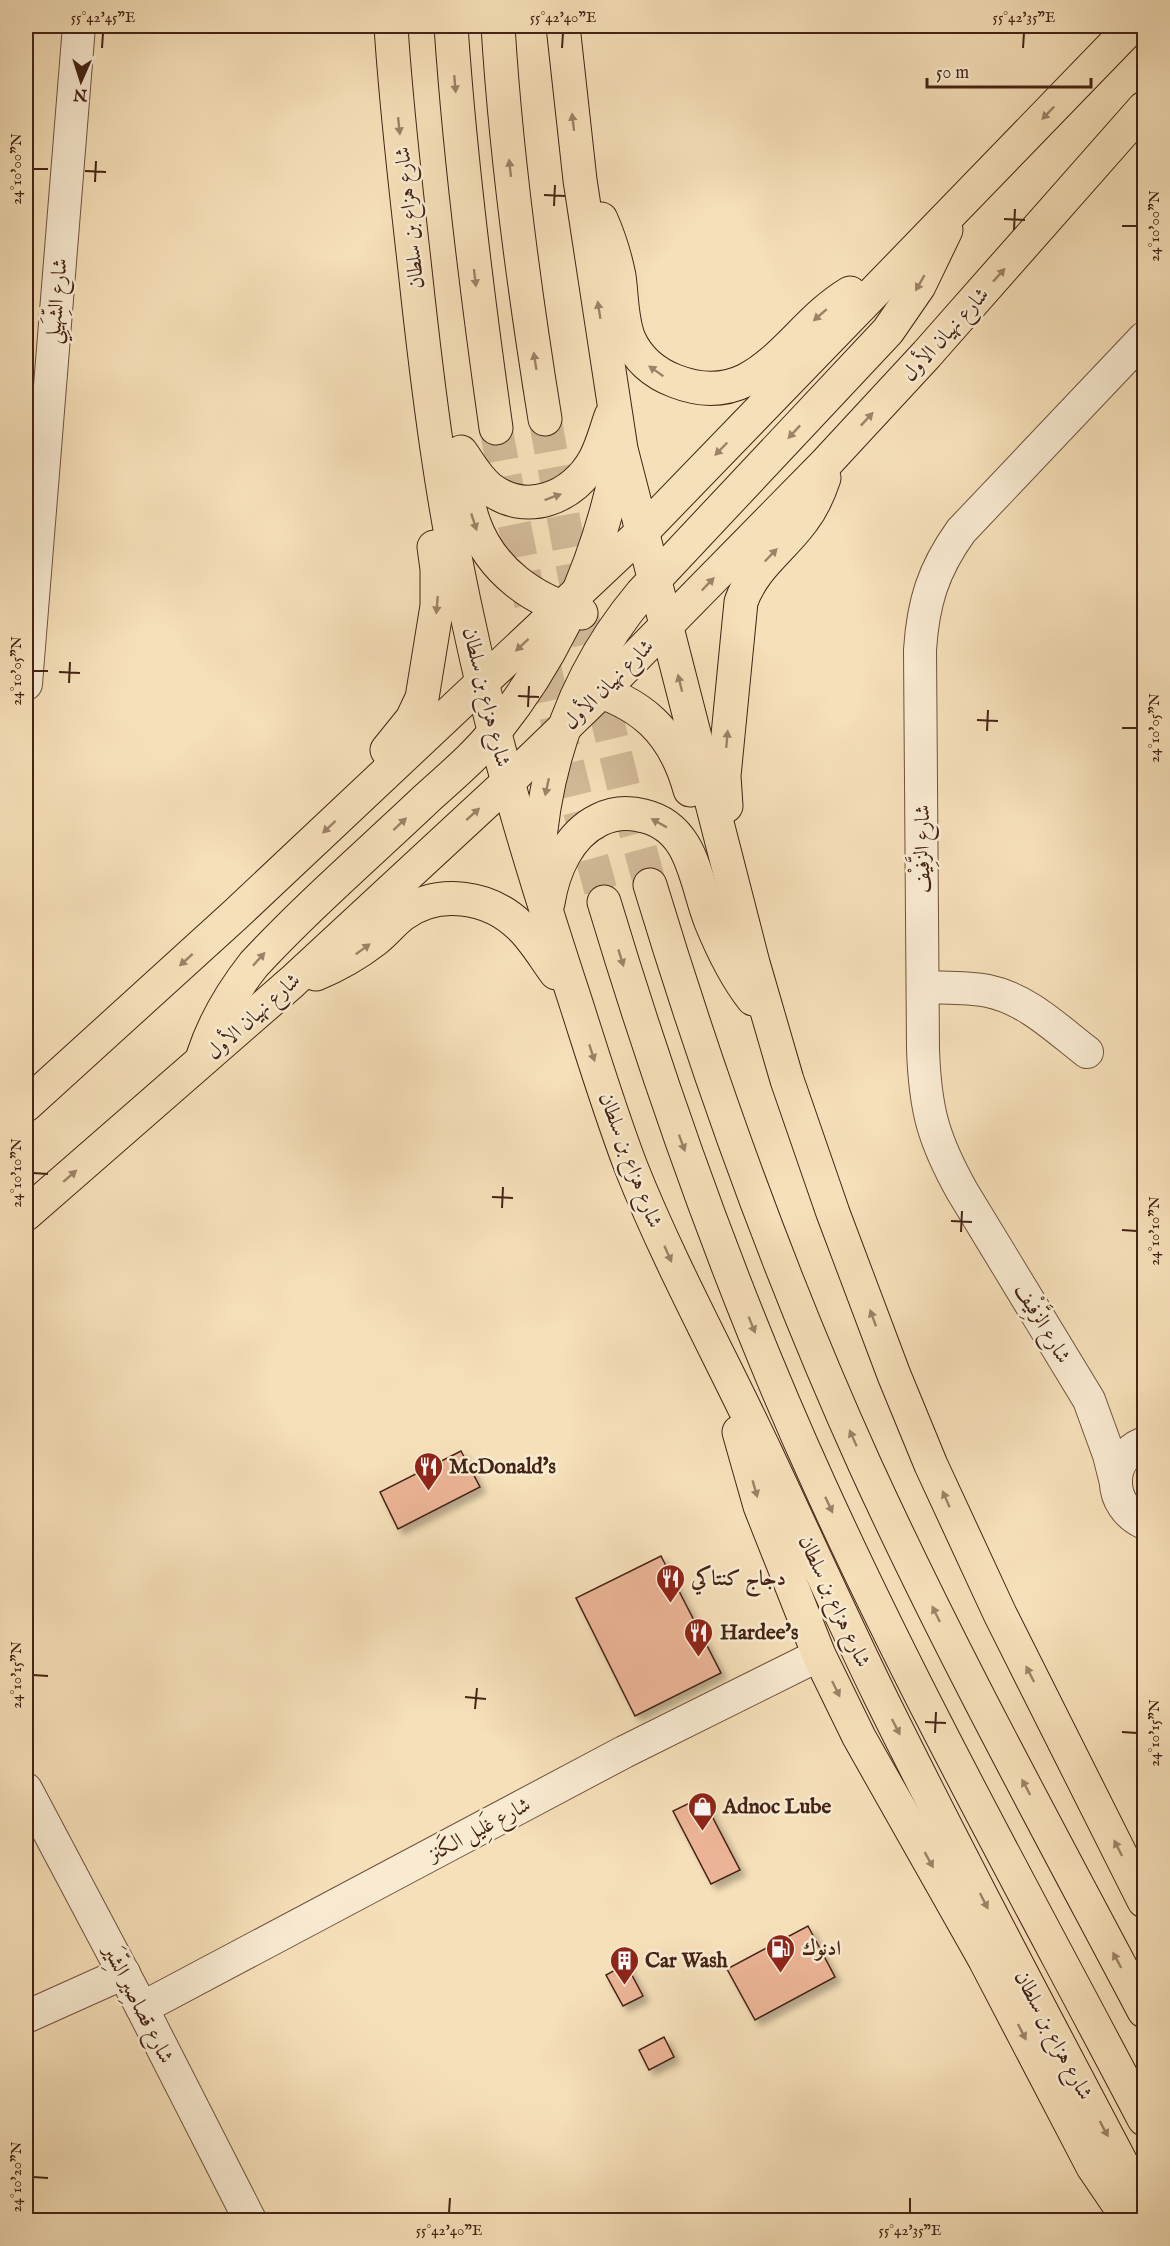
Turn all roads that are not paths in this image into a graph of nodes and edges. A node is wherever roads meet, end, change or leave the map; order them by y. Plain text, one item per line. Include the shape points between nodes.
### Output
1 (79, 26) edge
2 (391, 26) edge
3 (451, 26) edge
4 (498, 26) edge
5 (563, 26) edge
6 (1132, 26) edge
7 (1144, 108) edge
8 (580, 180) junction
9 (953, 211) junction
10 (889, 276) junction
11 (1144, 338) edge
12 (423, 345) junction
13 (614, 409) junction
14 (545, 419) tunnel mouth
15 (433, 421) junction
16 (496, 428) tunnel mouth
17 (457, 445) junction
18 (621, 449) junction
19 (827, 462) junction
20 (642, 532) junction
21 (654, 580) junction
22 (571, 603) junction
23 (670, 617) junction
24 (621, 619) junction
25 (531, 681) junction
26 (26, 684) edge
27 (592, 688) junction
28 (476, 692) junction
29 (562, 731) junction
30 (495, 732) junction
31 (509, 781) junction
32 (371, 787) junction
33 (650, 885) tunnel mouth
34 (542, 900) junction
35 (604, 902) tunnel mouth
36 (753, 963) junction
37 (292, 982) junction
38 (922, 987) junction
39 (574, 997) junction
40 (768, 1016) junction
41 (1087, 1052) dead end
42 (200, 1064) junction
43 (26, 1105) edge
44 (26, 1214) edge
45 (716, 1352) junction
46 (1089, 1400) junction
47 (1144, 1441) edge
48 (1116, 1484) junction
49 (1144, 1524) edge
50 (819, 1655) junction
51 (26, 1790) edge
52 (1144, 1901) edge
53 (124, 1973) junction
54 (142, 2008) junction
55 (1144, 2011) edge
56 (26, 2017) edge
57 (1144, 2119) edge
58 (1144, 2206) edge
59 (250, 2220) edge
60 (1129, 2220) edge

1 - 26 street, شارع الشِّهَيلِي
2 -> 12 main road, شارع هزاع بن سلطان
3 -> 16 main road via 465,194
14 -> 4 main road via 518,237
8 -> 5 main road
6 -> 9 main road
19 -> 7 main road, شارع نهيان الأول
10 -> 8 main road via 828,308 750,379 712,389 687,386 662,376 634,349 625,324 608,235
13 -> 8 main road
9 - 10 main road
9 -> 21 main road via 919,286 888,331
10 -> 20 main road
11 - 38 street, شارع الزَّفِيْف via 961,531 934,575 926,599 920,650
12 - 15 main road, شارع هزاع بن سلطان
12 - 17 main road via 443,394
17 -> 13 main road via 482,482 501,496 523,502 546,500 567,490 584,474 595,459
13 - 18 main road
15 - 28 main road, شارع هزاع بن سلطان
15 -> 32 main road via 428,482 438,587 435,624 418,709 383,755
17 -> 22 main road via 473,521 486,550 518,583
18 - 20 main road
18 - 22 main road via 603,529
23 -> 19 main road, شارع نهيان الأول
36 -> 19 main road via 745,881 724,791 738,614 751,579 811,507
20 - 21 main road
20 - 22 main road
21 - 23 main road
21 - 24 main road
22 - 24 main road
22 - 25 main road
22 -> 28 main road
23 - 24 main road
23 - 27 main road, شارع نهيان الأول
36 -> 23 main road
24 - 27 main road via 606,640
25 - 27 main road
25 - 28 main road
25 - 30 main road
27 - 29 main road, شارع نهيان الأول
27 - 36 main road via 619,698 648,717 672,744 686,777 718,889
28 - 30 main road, شارع هزاع بن سلطان
28 - 32 main road
29 - 31 main road, شارع نهيان الأول
29 -> 34 main road via 542,812
30 - 31 main road, شارع هزاع بن سلطان
42 -> 30 main road via 216,1021 254,964
31 - 34 main road, شارع هزاع بن سلطان
37 -> 31 main road, شارع نهيان الأول
32 -> 43 main road
55 -> 33 main road via 958,1658 822,1366 721,1105
34 - 39 main road, شارع هزاع بن سلطان
40 -> 34 main road via 721,946 686,847 674,832 654,819 617,814 584,830 566,852
35 -> 57 main road, شارع هزاع بن سلطان via 701,1195 820,1486 914,1682
36 - 40 main road
37 -> 39 main road via 345,960 413,908 453,898 481,903 512,919 529,935
37 - 42 main road, شارع نهيان الأول
38 - 41 street via 1003,994 1029,1007
38 - 46 street, شارع الزَّفِيْف via 924,1087 931,1124 944,1158
39 -> 45 main road, شارع هزاع بن سلطان via 631,1166
52 -> 40 main road via 1000,1614 931,1465 811,1153
44 -> 42 main road, شارع نهيان الأول
45 -> 50 main road via 760,1506
45 -> 58 main road, شارع هزاع بن سلطان via 880,1696
46 - 47 street, شارع الزَّفِيْف
46 - 48 street, شارع الزَّفِيْف
47 - 48 street via 1121,1463
48 - 49 street, شارع الزَّفِيْف via 1127,1512
50 - 54 street, شارع غَلِيل الكَنز via 624,1752
50 -> 60 main road via 859,1737 985,1960 1093,2167
51 - 53 street, شارع قصاصِير الشِّيَر
53 - 54 street, شارع قصاصِير الشِّيَر
53 - 56 street
54 - 59 street, شارع قصاصِير الشِّيَر

